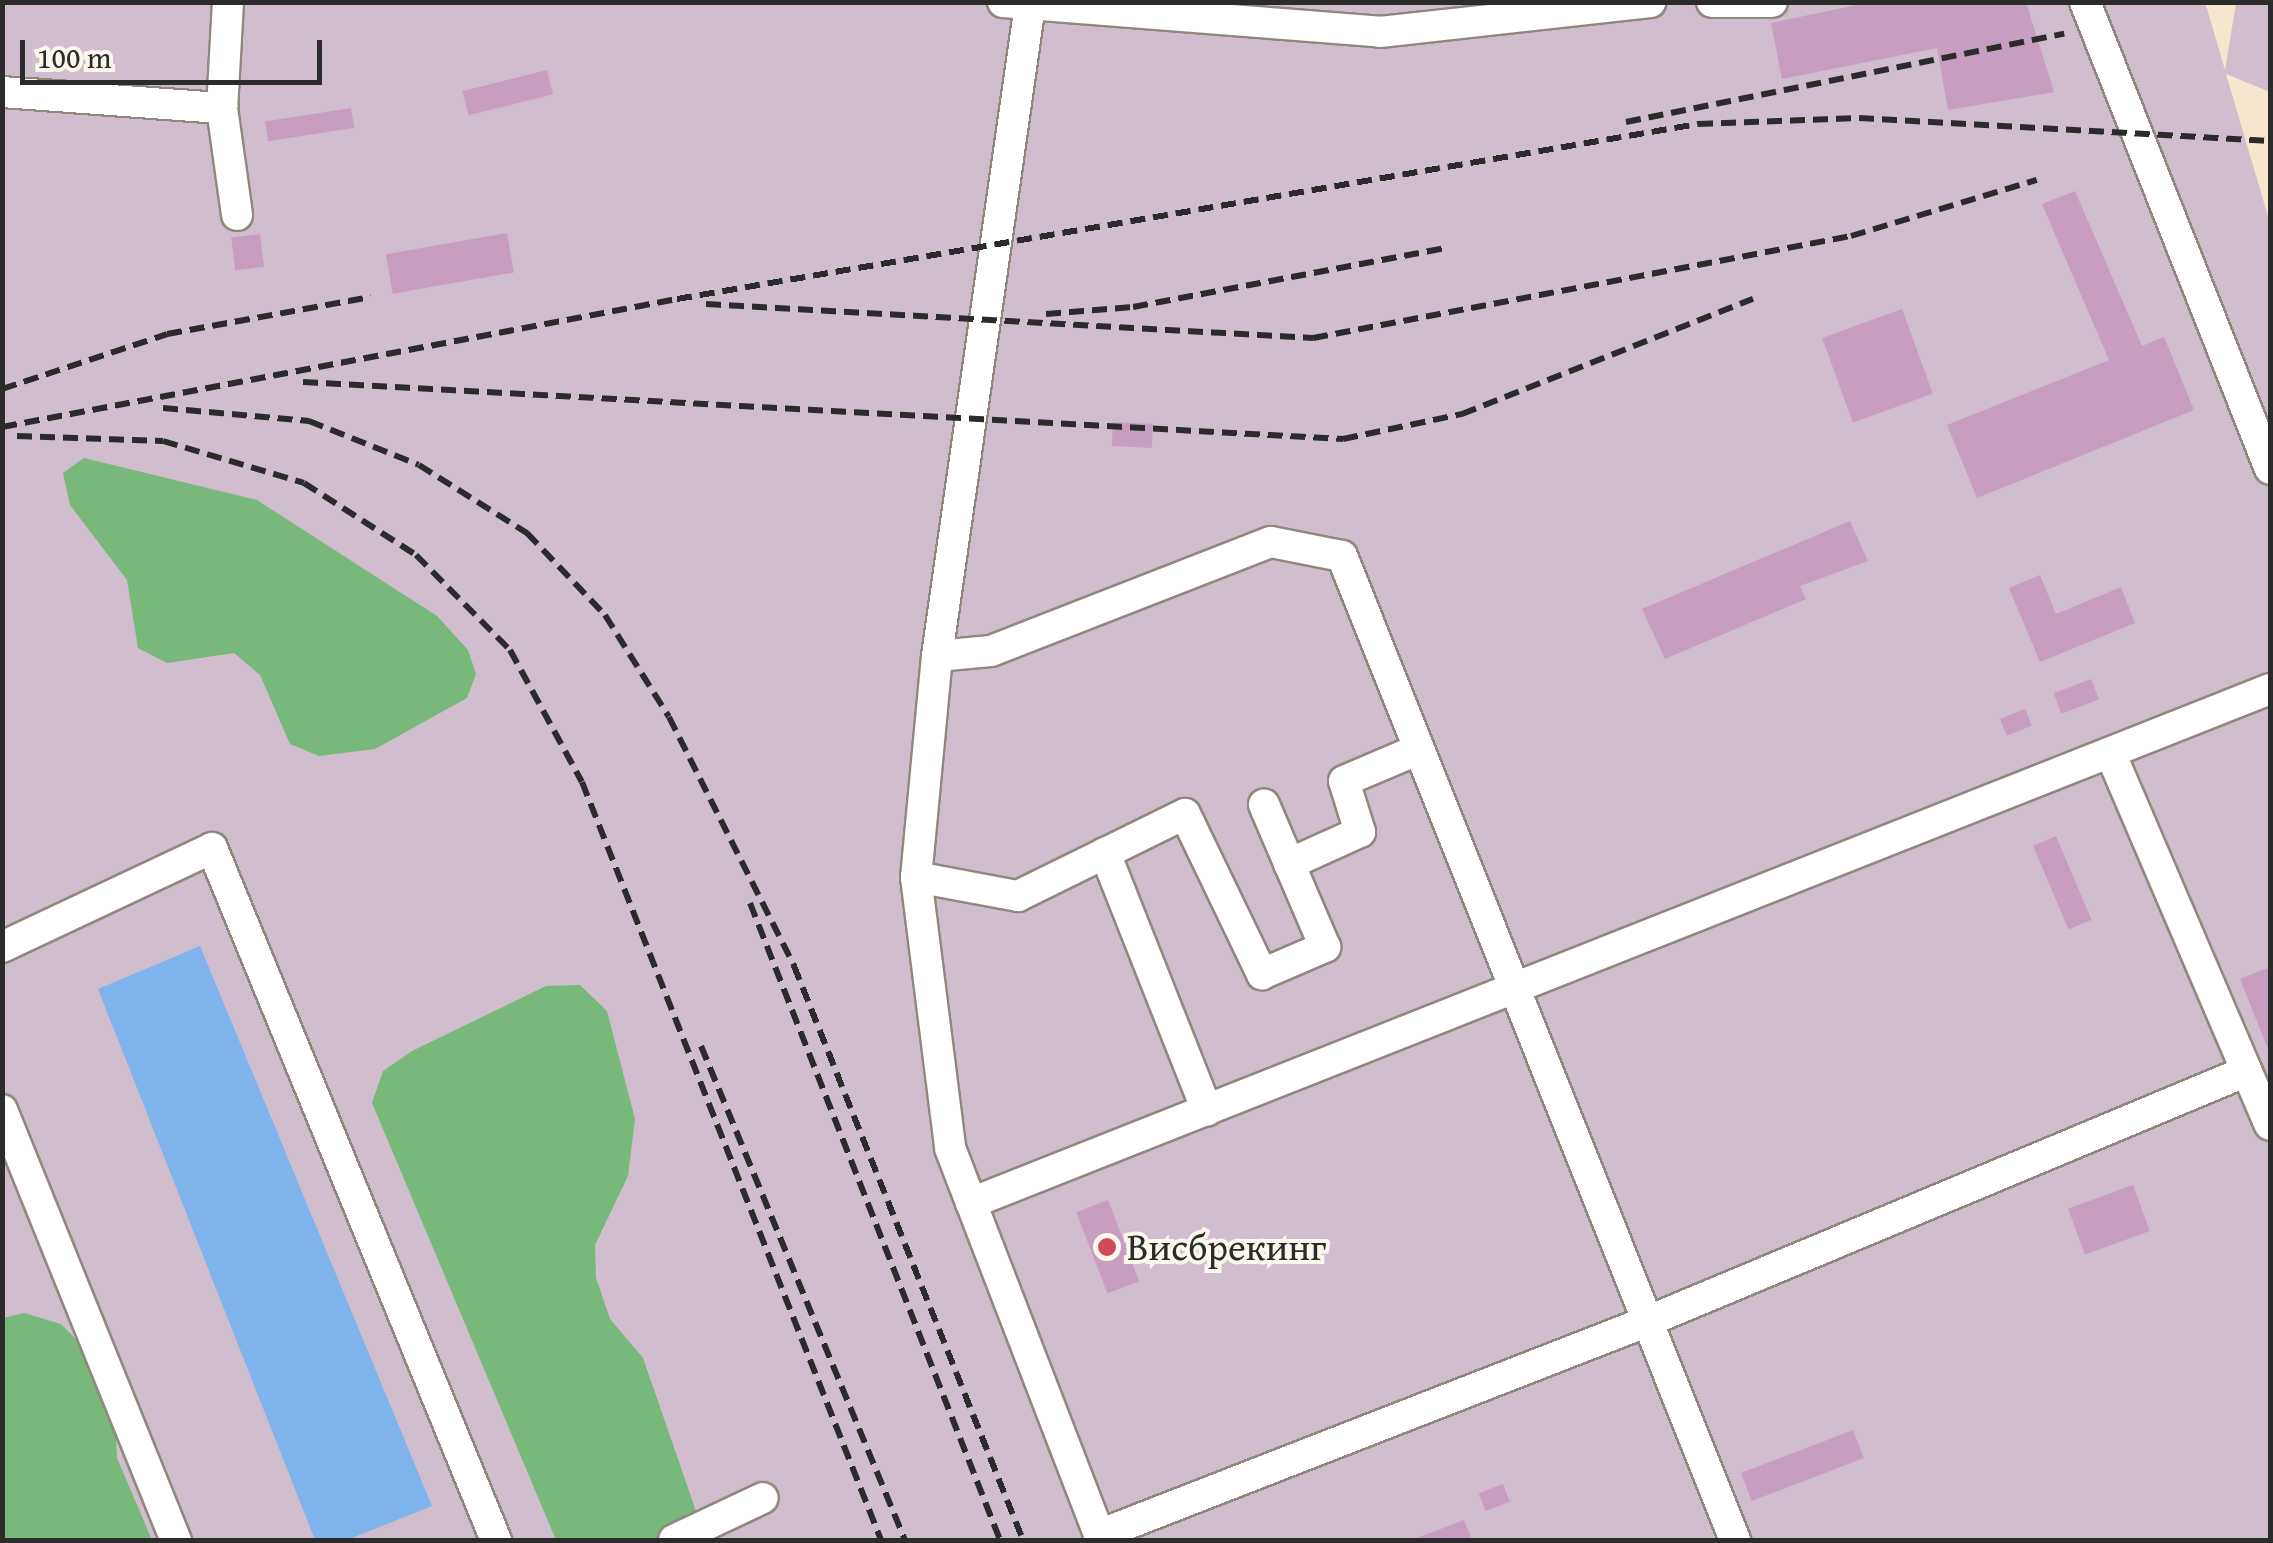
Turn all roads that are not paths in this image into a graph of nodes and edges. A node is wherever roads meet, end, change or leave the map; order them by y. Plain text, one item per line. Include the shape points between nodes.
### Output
1 (228, 2) edge
2 (1650, 2) edge
3 (1712, 2) edge
4 (2085, 2) edge
5 (1767, 3) edge
6 (1017, 4) edge
7 (1335, 15) edge
8 (2, 92) edge
9 (222, 108) junction
10 (237, 215) dead end
11 (2270, 469) edge
12 (937, 656) junction
13 (2270, 688) edge
14 (1417, 750) junction
15 (2112, 757) junction
16 (1264, 805) dead end
17 (1105, 853) junction
18 (1289, 864) junction
19 (916, 877) junction
20 (2, 947) edge
21 (1511, 992) junction
22 (2247, 1070) junction
23 (2, 1110) edge
24 (1207, 1110) junction
25 (2270, 1125) edge
26 (972, 1202) junction
27 (1646, 1322) junction
28 (763, 1498) dead end
29 (1100, 1538) edge
30 (176, 1540) edge
31 (496, 1540) edge
32 (674, 1540) edge
33 (1735, 1540) edge

1 - 9 lane
2 - 7 lane via 1416,31
3 - 5 lane
4 - 11 lane
6 - 7 lane
6 - 12 lane
8 - 9 lane
9 - 10 lane
12 - 14 lane via 992,650 1271,542 1342,556
12 - 19 lane
13 - 15 lane
14 - 18 lane via 1344,782 1360,832
14 - 21 lane
15 - 21 lane
15 - 22 lane
16 - 18 lane
17 - 18 lane via 1185,814 1262,974 1325,947
17 - 19 lane via 1018,896
17 - 24 lane
19 - 26 lane via 950,1148
20 - 31 lane via 212,848
21 - 24 lane
21 - 27 lane
22 - 25 lane
22 - 27 lane
23 - 30 lane
24 - 26 lane
26 - 29 lane
27 - 29 lane
27 - 33 lane
28 - 32 lane

